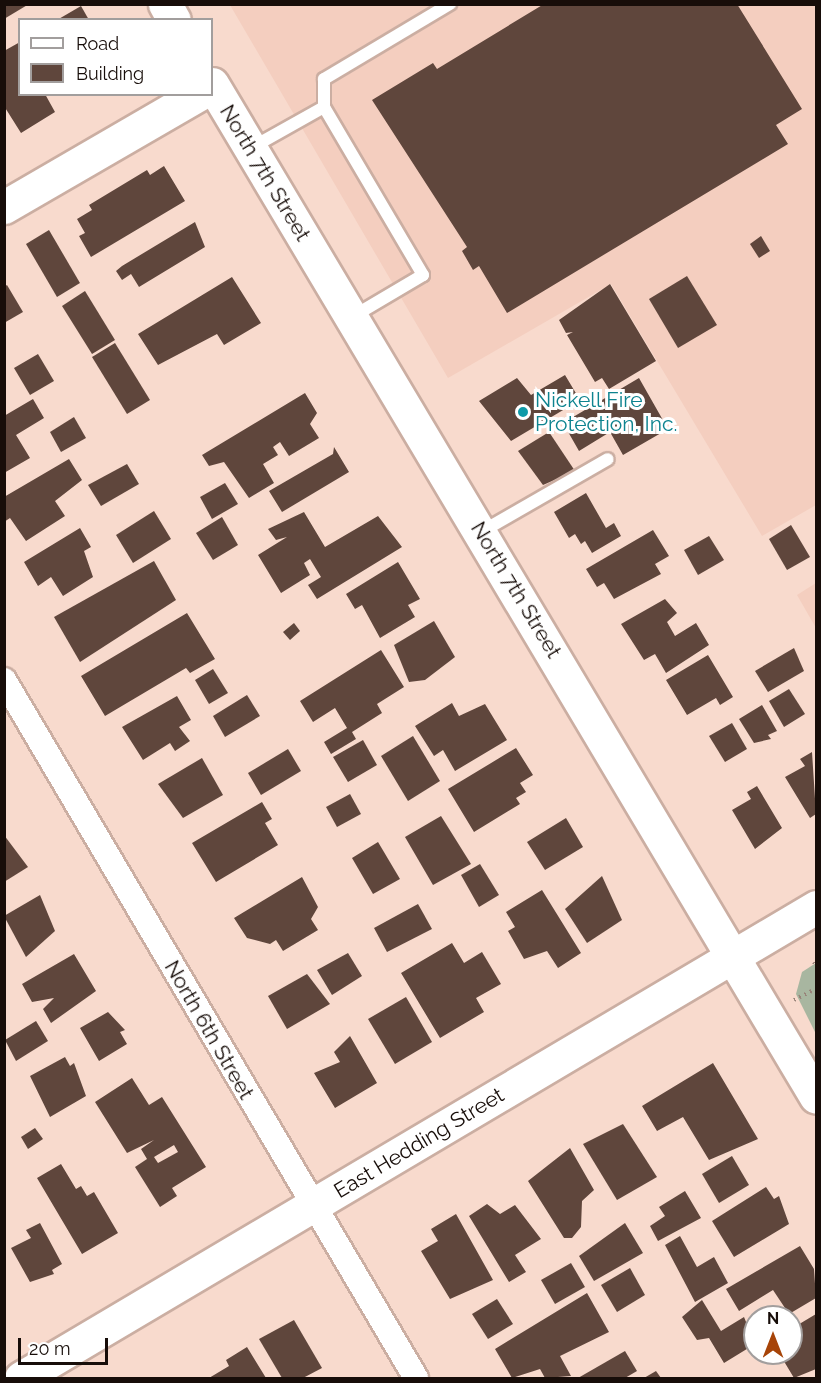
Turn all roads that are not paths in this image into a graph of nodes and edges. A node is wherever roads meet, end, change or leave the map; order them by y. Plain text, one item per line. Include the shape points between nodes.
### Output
1 (165, 4) edge
2 (450, 4) edge
3 (173, 18) edge
4 (213, 94) edge
5 (195, 96) edge
6 (324, 107) junction
7 (250, 148) junction
8 (4, 207) edge
9 (351, 317) junction
10 (608, 459) dead end
11 (481, 532) junction
12 (4, 680) edge
13 (816, 907) edge
14 (734, 957) junction
15 (816, 1097) edge
16 (312, 1206) junction
17 (21, 1378) edge
18 (416, 1378) edge

1 - 3 street
2 - 6 lane via 324,79
4 - 7 street, North 7th Street
5 - 8 street
6 - 7 lane
6 - 9 lane via 423,275
7 - 9 street, North 7th Street
9 - 11 street, North 7th Street
10 - 11 lane
11 - 14 street, North 7th Street
12 - 16 street, North 6th Street
13 - 14 street, East Hedding Street
14 - 15 street, North 7th Street
14 - 16 street, East Hedding Street
16 - 17 street, East Hedding Street
16 - 18 street, North 6th Street

